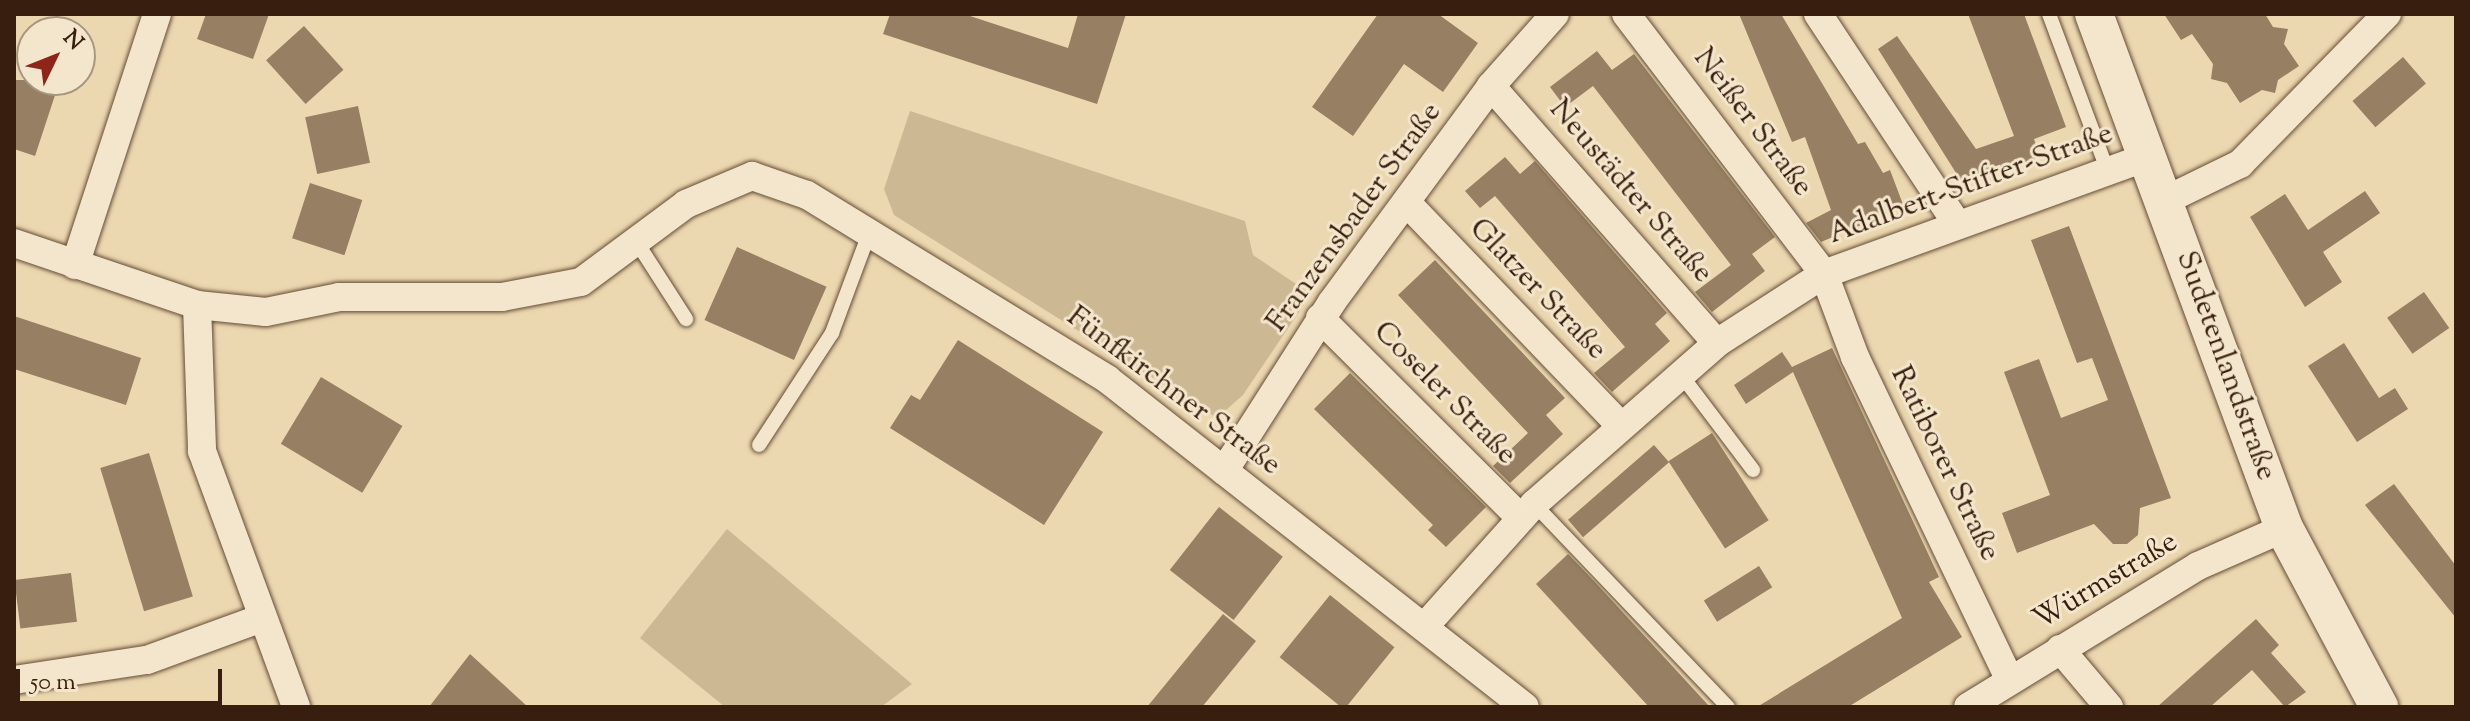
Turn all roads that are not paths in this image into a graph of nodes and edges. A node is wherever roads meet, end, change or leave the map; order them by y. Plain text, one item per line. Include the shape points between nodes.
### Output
1 (157, 14) edge
2 (1555, 14) edge
3 (1626, 14) edge
4 (1818, 14) edge
5 (2049, 14) edge
6 (2094, 14) edge
7 (2387, 14) edge
8 (1491, 86) junction
9 (2148, 157) junction
10 (2108, 172) junction
11 (2164, 201) junction
12 (1408, 204) junction
13 (1955, 221) junction
14 (870, 231) junction
15 (636, 241) junction
16 (14, 243) edge
17 (75, 265) junction
18 (1824, 274) junction
19 (197, 305) junction
20 (1320, 318) junction
21 (686, 319) dead end
22 (1717, 343) junction
23 (1679, 372) junction
24 (1618, 423) junction
25 (759, 445) dead end
26 (1753, 470) dead end
27 (1224, 471) junction
28 (1527, 511) junction
29 (2284, 528) junction
30 (262, 618) junction
31 (1425, 626) junction
32 (2060, 649) junction
33 (14, 680) edge
34 (2010, 680) junction
35 (296, 707) edge
36 (1525, 707) edge
37 (1728, 707) edge
38 (1968, 707) edge
39 (2109, 707) edge
40 (2379, 707) edge

1 - 17 street
2 - 8 street, Franzensbader Straße
3 - 18 street, Neißer Straße
4 - 13 street
5 - 10 lane
6 - 9 street, Sudetenlandstraße
7 - 11 street via 2240,164
8 - 12 street, Franzensbader Straße
8 - 22 street, Neustädter Straße
9 - 10 street, Adalbert-Stifter-Straße
9 - 11 street, Sudetenlandstraße
10 - 13 street, Adalbert-Stifter-Straße
11 - 29 street, Sudetenlandstraße
12 - 20 street, Franzensbader Straße
12 - 24 street, Glatzer Straße
13 - 18 street, Adalbert-Stifter-Straße
14 - 15 street, Fünfkirchner Straße via 807,195 752,176 686,204
14 - 25 lane via 832,333
14 - 27 street, Fünfkirchner Straße via 1107,379
15 - 19 street via 581,282 502,297 339,297 266,312
15 - 21 lane
16 - 17 street
17 - 19 street
18 - 22 street, Adalbert-Stifter-Straße
18 - 34 street, Ratiborer Straße via 1855,357
19 - 30 street via 202,451
20 - 27 street, Franzensbader Straße
20 - 28 street, Coseler Straße
22 - 23 street, Adalbert-Stifter-Straße
23 - 24 street, Adalbert-Stifter-Straße
23 - 26 lane
24 - 28 street, Adalbert-Stifter-Straße
27 - 31 street, Fünfkirchner Straße
28 - 31 street, Adalbert-Stifter-Straße
28 - 37 lane
29 - 32 street, Würmstraße via 2198,566
29 - 40 street, Sudetenlandstraße
30 - 33 street via 147,660
30 - 35 street
31 - 36 street, Fünfkirchner Straße
32 - 34 street, Würmstraße
32 - 39 street
34 - 38 street, Würmstraße

